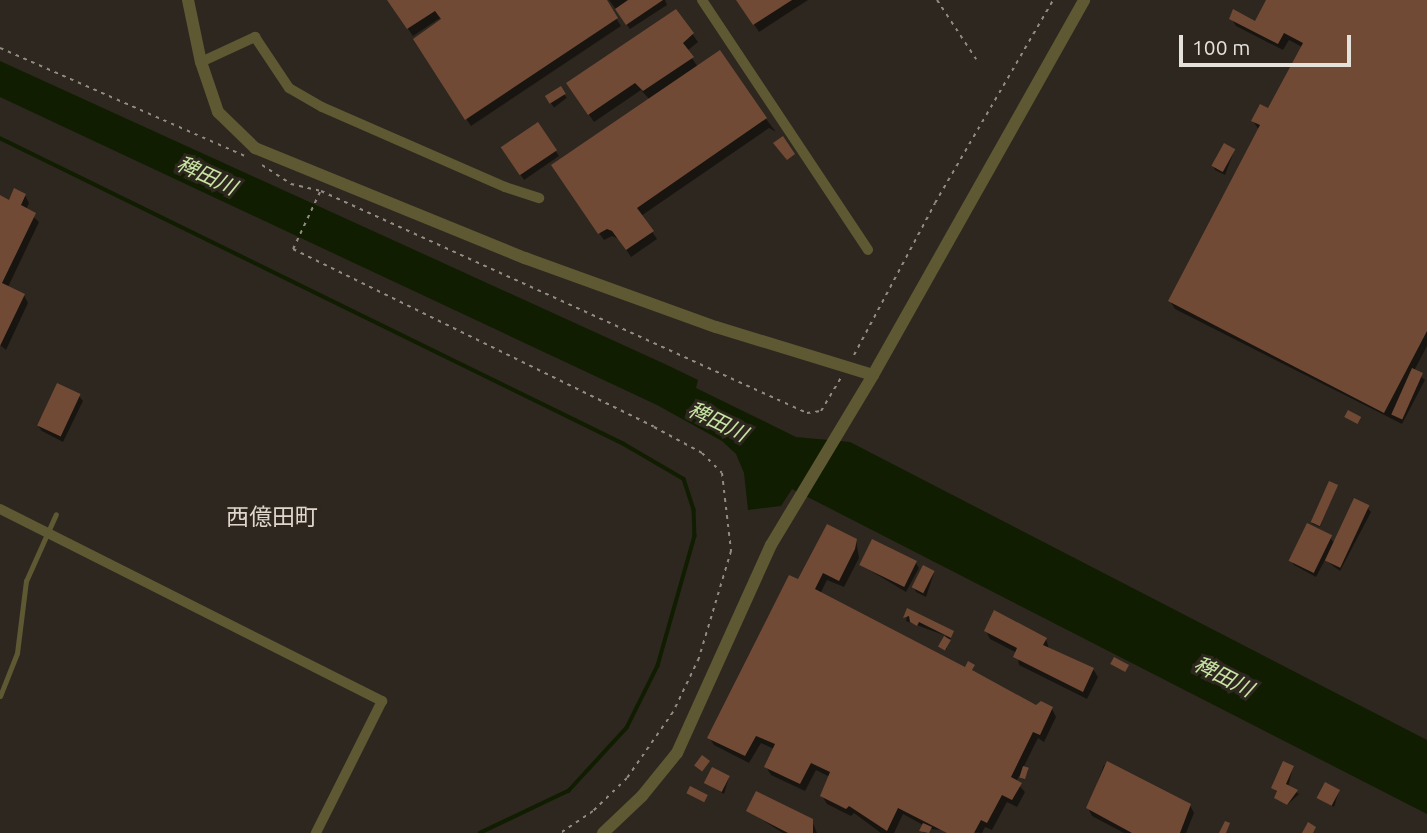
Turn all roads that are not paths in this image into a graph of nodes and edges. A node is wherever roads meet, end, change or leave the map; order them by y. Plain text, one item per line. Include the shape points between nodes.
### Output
1 (188, 0) edge
2 (702, 0) edge
3 (1084, 0) edge
4 (201, 62) junction
5 (268, 155) junction
6 (251, 156) road end
7 (539, 198) dead end
8 (868, 250) dead end
9 (873, 375) junction
10 (0, 509) edge
11 (56, 514) dead end
12 (46, 531) junction
13 (0, 696) edge
14 (316, 833) edge
15 (603, 833) edge

1 - 4 street
2 - 8 street
3 - 9 street
4 - 5 street via 218,112 230,128
4 - 7 street via 255,37 289,88 322,107
5 - 6 street
5 - 9 street via 563,272 716,327
9 - 15 street via 771,545 677,753 642,796
10 - 12 street
11 - 12 lane
12 - 13 lane via 26,581 17,653
12 - 14 street via 382,701

